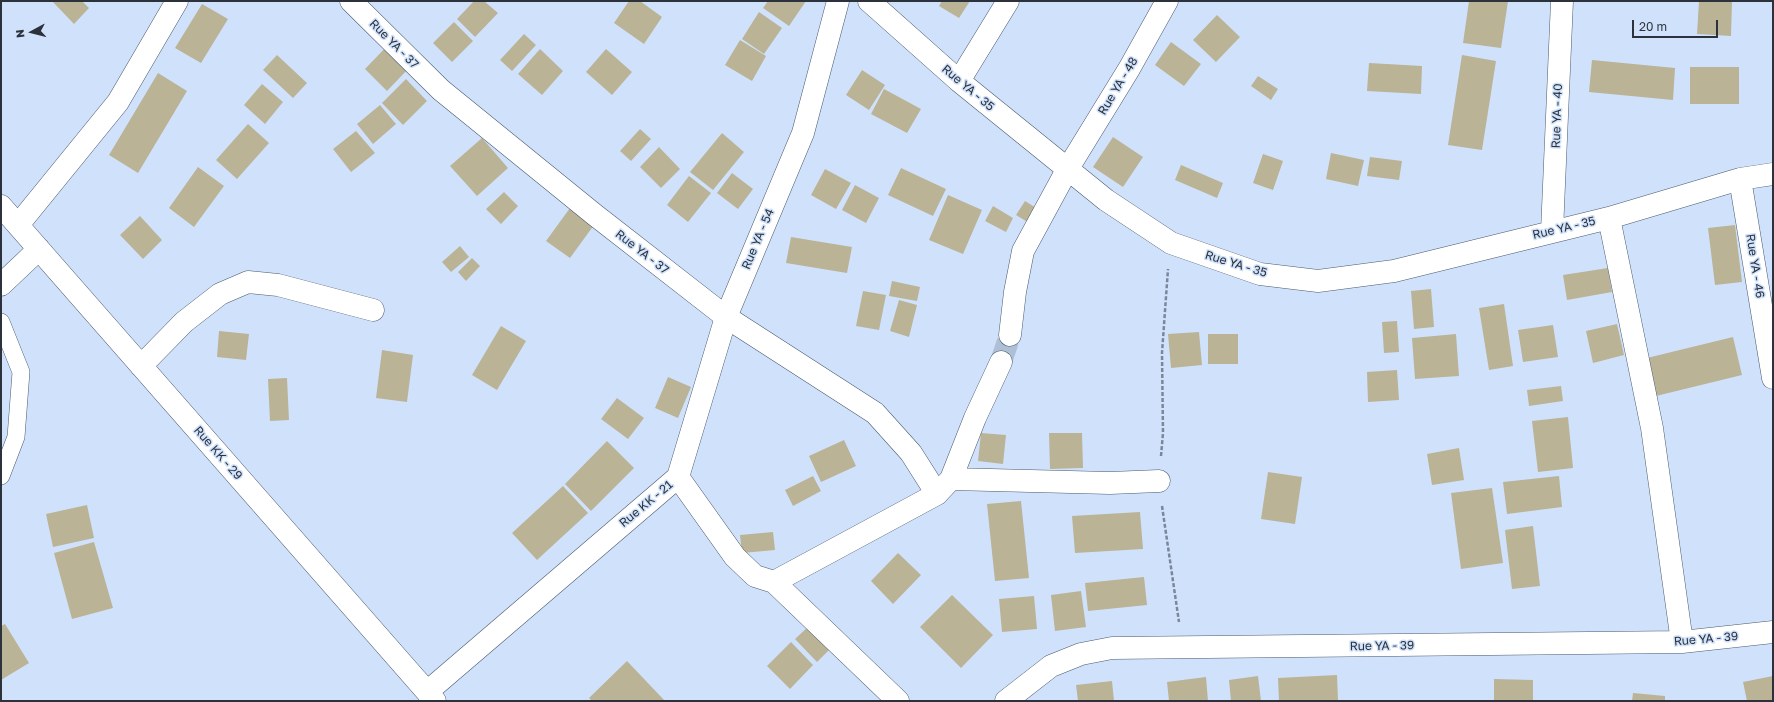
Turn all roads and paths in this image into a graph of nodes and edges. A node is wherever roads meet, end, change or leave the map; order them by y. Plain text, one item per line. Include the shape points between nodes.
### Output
1 (177, 1) edge
2 (351, 1) edge
3 (838, 1) edge
4 (869, 1) edge
5 (1008, 1) edge
6 (1167, 1) edge
7 (1562, 1) edge
8 (959, 81) junction
9 (1067, 170) junction
10 (1773, 174) edge
11 (1740, 179) junction
12 (1, 206) edge
13 (1610, 218) junction
14 (18, 225) junction
15 (1552, 231) junction
16 (1170, 243) junction
17 (39, 249) junction
18 (1, 285) edge
19 (373, 310) dead end
20 (726, 317) junction
21 (1, 322) edge
22 (1010, 335) tunnel mouth
23 (1001, 362) tunnel mouth
24 (141, 366) junction
25 (1773, 378) edge
26 (1, 476) edge
27 (678, 477) junction
28 (1159, 481) junction
29 (944, 487) junction
30 (774, 582) junction
31 (1773, 632) edge
32 (1682, 642) junction
33 (1183, 648) junction
34 (431, 696) edge
35 (898, 701) edge
36 (1006, 701) edge

1 - 14 street via 118,102
2 - 20 street, Rue YA - 37 via 441,90
3 - 20 street, Rue YA - 54 via 803,133
4 - 8 street, Rue YA - 35
5 - 8 street
6 - 9 street, Rue YA - 48
7 - 15 street, Rue YA - 40
8 - 9 street, Rue YA - 35
9 - 16 street, Rue YA - 35
9 - 22 street, Rue YA - 48 via 1023,251
10 - 11 street, Rue YA - 35
11 - 13 street, Rue YA - 35
11 - 25 street, Rue YA - 46
12 - 14 street, Rue KK - 29
13 - 15 street, Rue YA - 35
13 - 32 street via 1652,428
14 - 17 street, Rue KK - 29
15 - 16 street, Rue YA - 35 via 1394,271 1318,281 1260,274
16 - 28 path via 1162,353 1163,433
17 - 18 street
17 - 24 street, Rue KK - 29
19 - 24 street via 278,285 248,282 220,294 184,322
20 - 27 street, Rue YA - 54
20 - 29 street, Rue YA - 37 via 875,413
21 - 26 lane via 21,372 16,437
23 - 29 street
24 - 34 street, Rue KK - 29
27 - 30 street, Rue KK - 21 via 735,557 755,576
27 - 34 street, Rue KK - 21
28 - 29 street
28 - 33 path
29 - 30 street
30 - 35 street, Rue KK - 21
31 - 32 street, Rue YA - 39
32 - 33 street, Rue YA - 39
33 - 36 street, Rue YA - 39 via 1112,648 1081,654 1051,666

